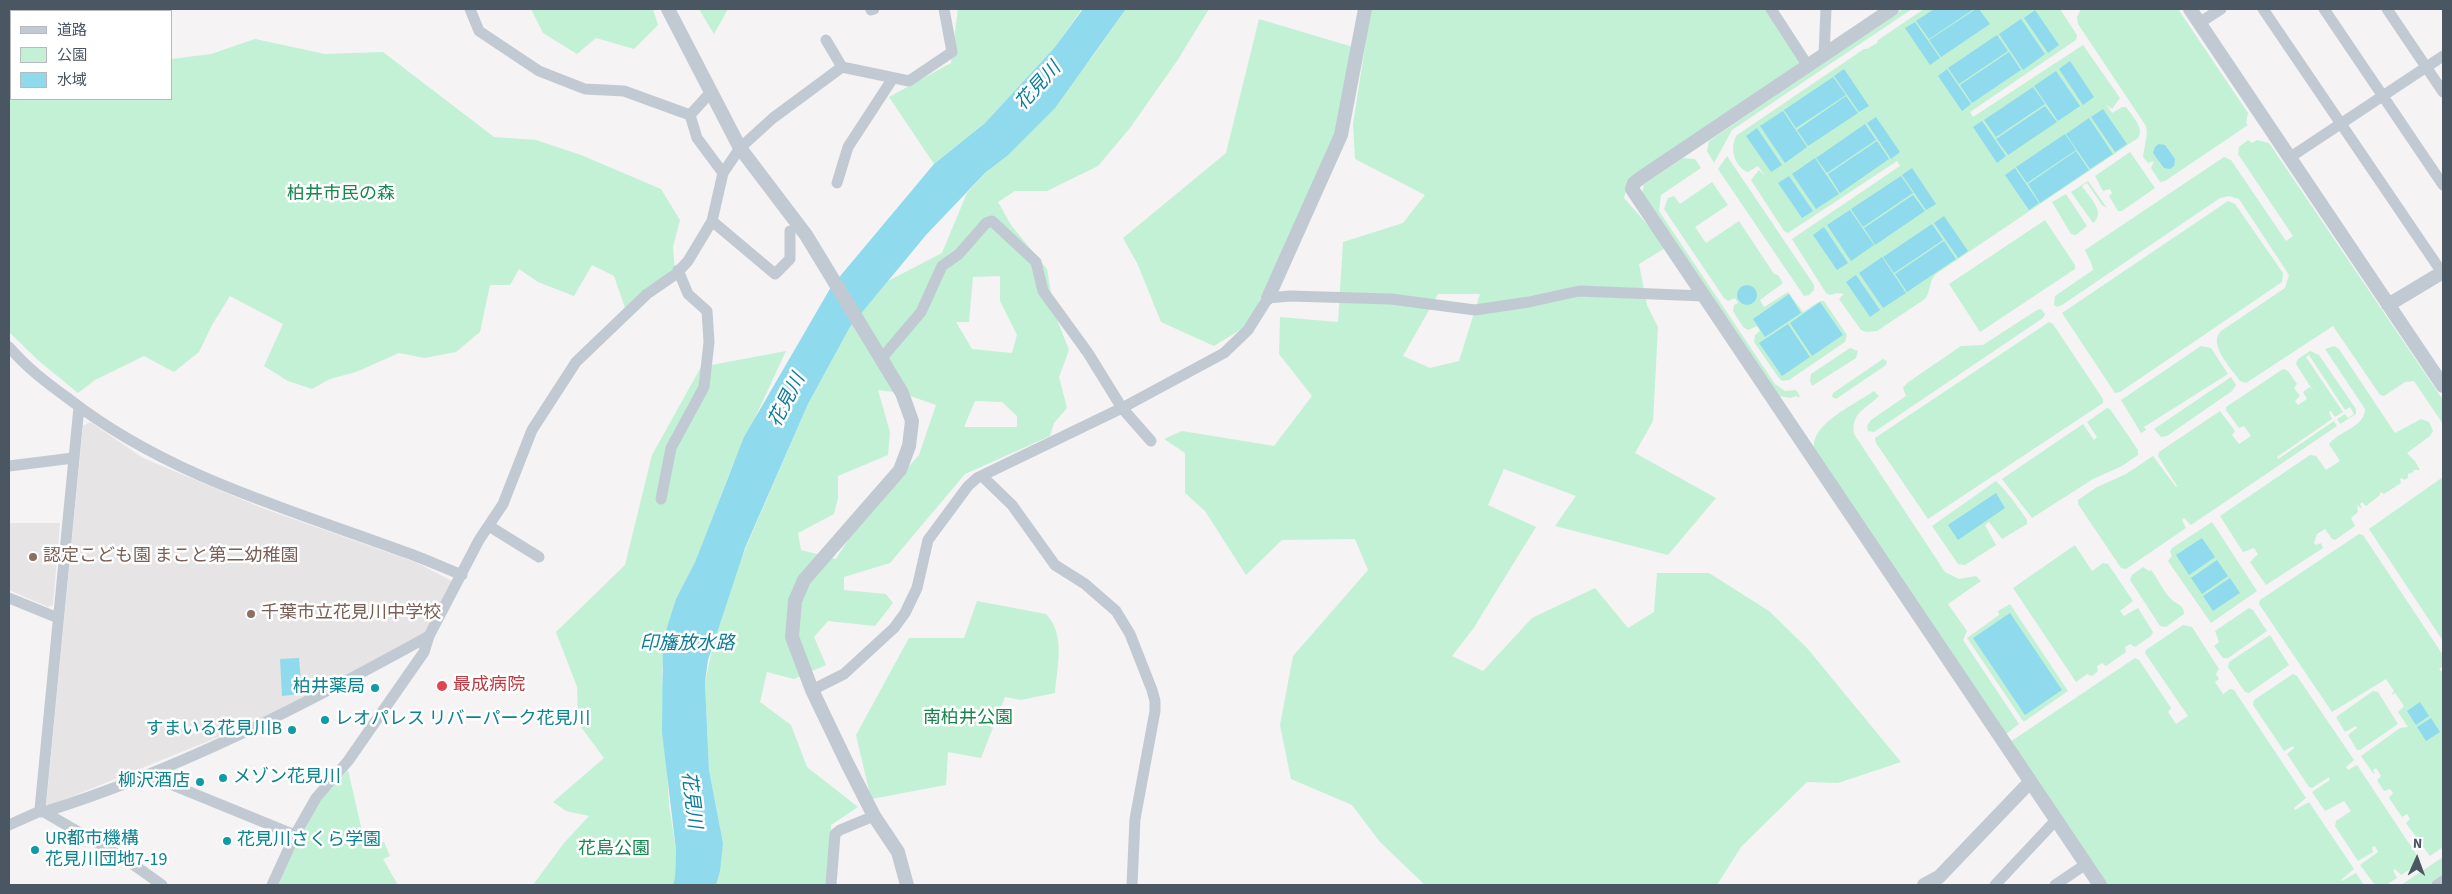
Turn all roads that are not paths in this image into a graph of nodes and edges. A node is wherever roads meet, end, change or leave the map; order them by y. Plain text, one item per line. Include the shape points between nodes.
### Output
1 (470, 9) edge
2 (668, 9) edge
3 (944, 9) edge
4 (1365, 9) edge
5 (1771, 9) edge
6 (1826, 9) edge
7 (1892, 9) edge
8 (2190, 9) edge
9 (2221, 9) edge
10 (2263, 9) edge
11 (2387, 9) edge
12 (2329, 10) edge
13 (1877, 14) edge
14 (2199, 23) junction
15 (826, 40) dead end
16 (1824, 55) junction
17 (2443, 56) edge
18 (1808, 66) junction
19 (842, 67) junction
20 (2426, 67) junction
21 (893, 78) junction
22 (711, 92) junction
23 (2443, 92) edge
24 (2383, 96) junction
25 (690, 115) junction
26 (2342, 125) junction
27 (740, 148) junction
28 (2289, 158) junction
29 (724, 173) junction
30 (837, 183) dead end
31 (2443, 185) edge
32 (712, 221) junction
33 (790, 231) dead end
34 (678, 270) junction
35 (2443, 272) edge
36 (1704, 296) junction
37 (1268, 298) junction
38 (2388, 305) junction
39 (9, 347) edge
40 (878, 353) junction
41 (2443, 386) edge
42 (79, 407) junction
43 (1122, 408) junction
44 (1151, 441) dead end
45 (73, 458) junction
46 (9, 466) edge
47 (982, 476) junction
48 (661, 499) dead end
49 (489, 526) junction
50 (539, 557) dead end
51 (462, 575) junction
52 (9, 598) edge
53 (58, 618) junction
54 (429, 636) junction
55 (812, 690) junction
56 (148, 775) junction
57 (2030, 782) junction
58 (41, 812) junction
59 (874, 816) junction
60 (2056, 820) junction
61 (9, 825) edge
62 (295, 835) junction
63 (2086, 864) junction
64 (2443, 881) edge
65 (162, 885) edge
66 (272, 885) edge
67 (831, 885) edge
68 (906, 885) edge
69 (1132, 885) edge
70 (1924, 885) edge
71 (1996, 885) edge
72 (2055, 885) edge
73 (2100, 885) edge
74 (2437, 885) edge

1 - 25 street via 479,30 539,71 585,89 624,91
2 - 22 street
3 - 21 street via 952,52 909,81
4 - 37 street via 1341,135
5 - 18 street
6 - 16 street
7 - 13 street
8 - 14 street
9 - 14 street
10 - 26 street
11 - 20 street
12 - 24 street
13 - 16 street
14 - 28 street
15 - 19 street
16 - 18 street
17 - 20 street
18 - 36 street via 1634,183 1634,193
19 - 21 street
19 - 27 street via 772,118
20 - 23 street
20 - 24 street
21 - 30 street via 848,147
22 - 25 street
22 - 27 street
24 - 26 street
24 - 31 street
25 - 29 street via 697,138
26 - 28 street
26 - 35 street
27 - 29 street
27 - 40 street via 806,235
28 - 38 street
29 - 32 street
32 - 33 street via 776,274 790,258
32 - 34 street via 688,260
34 - 48 street via 688,294 707,311 709,342 704,387 671,448
34 - 49 street via 647,294 576,362 532,430 503,504
35 - 38 street
36 - 37 street via 1578,291 1475,310 1392,300
36 - 57 street
37 - 43 street via 1248,330 1224,353
38 - 41 street
39 - 42 street via 38,377
40 - 43 street via 921,312 942,266 992,221 1036,262 1042,291 1088,353
40 - 55 street via 902,393 912,420 909,446 900,470 812,568 795,601 792,637
42 - 45 street
42 - 51 street via 138,446 264,503
43 - 44 street
43 - 47 street
45 - 46 street
45 - 53 street
47 - 55 street via 968,486 928,540 917,588 894,628 844,674
47 - 69 street via 1012,505 1055,565 1085,584 1116,611 1130,634 1152,690 1155,711 1134,819
49 - 50 street
49 - 51 street
51 - 54 street
52 - 53 street
53 - 58 street
54 - 56 street via 324,694
54 - 62 street via 424,652 348,761 316,798
55 - 59 street
56 - 58 street
56 - 62 street
57 - 60 street
57 - 70 street via 1939,877
58 - 61 street
58 - 65 street via 115,852
59 - 67 street via 835,834
59 - 68 street via 898,852
60 - 63 street
60 - 71 street
62 - 66 street
63 - 72 street
63 - 73 street
64 - 74 street

